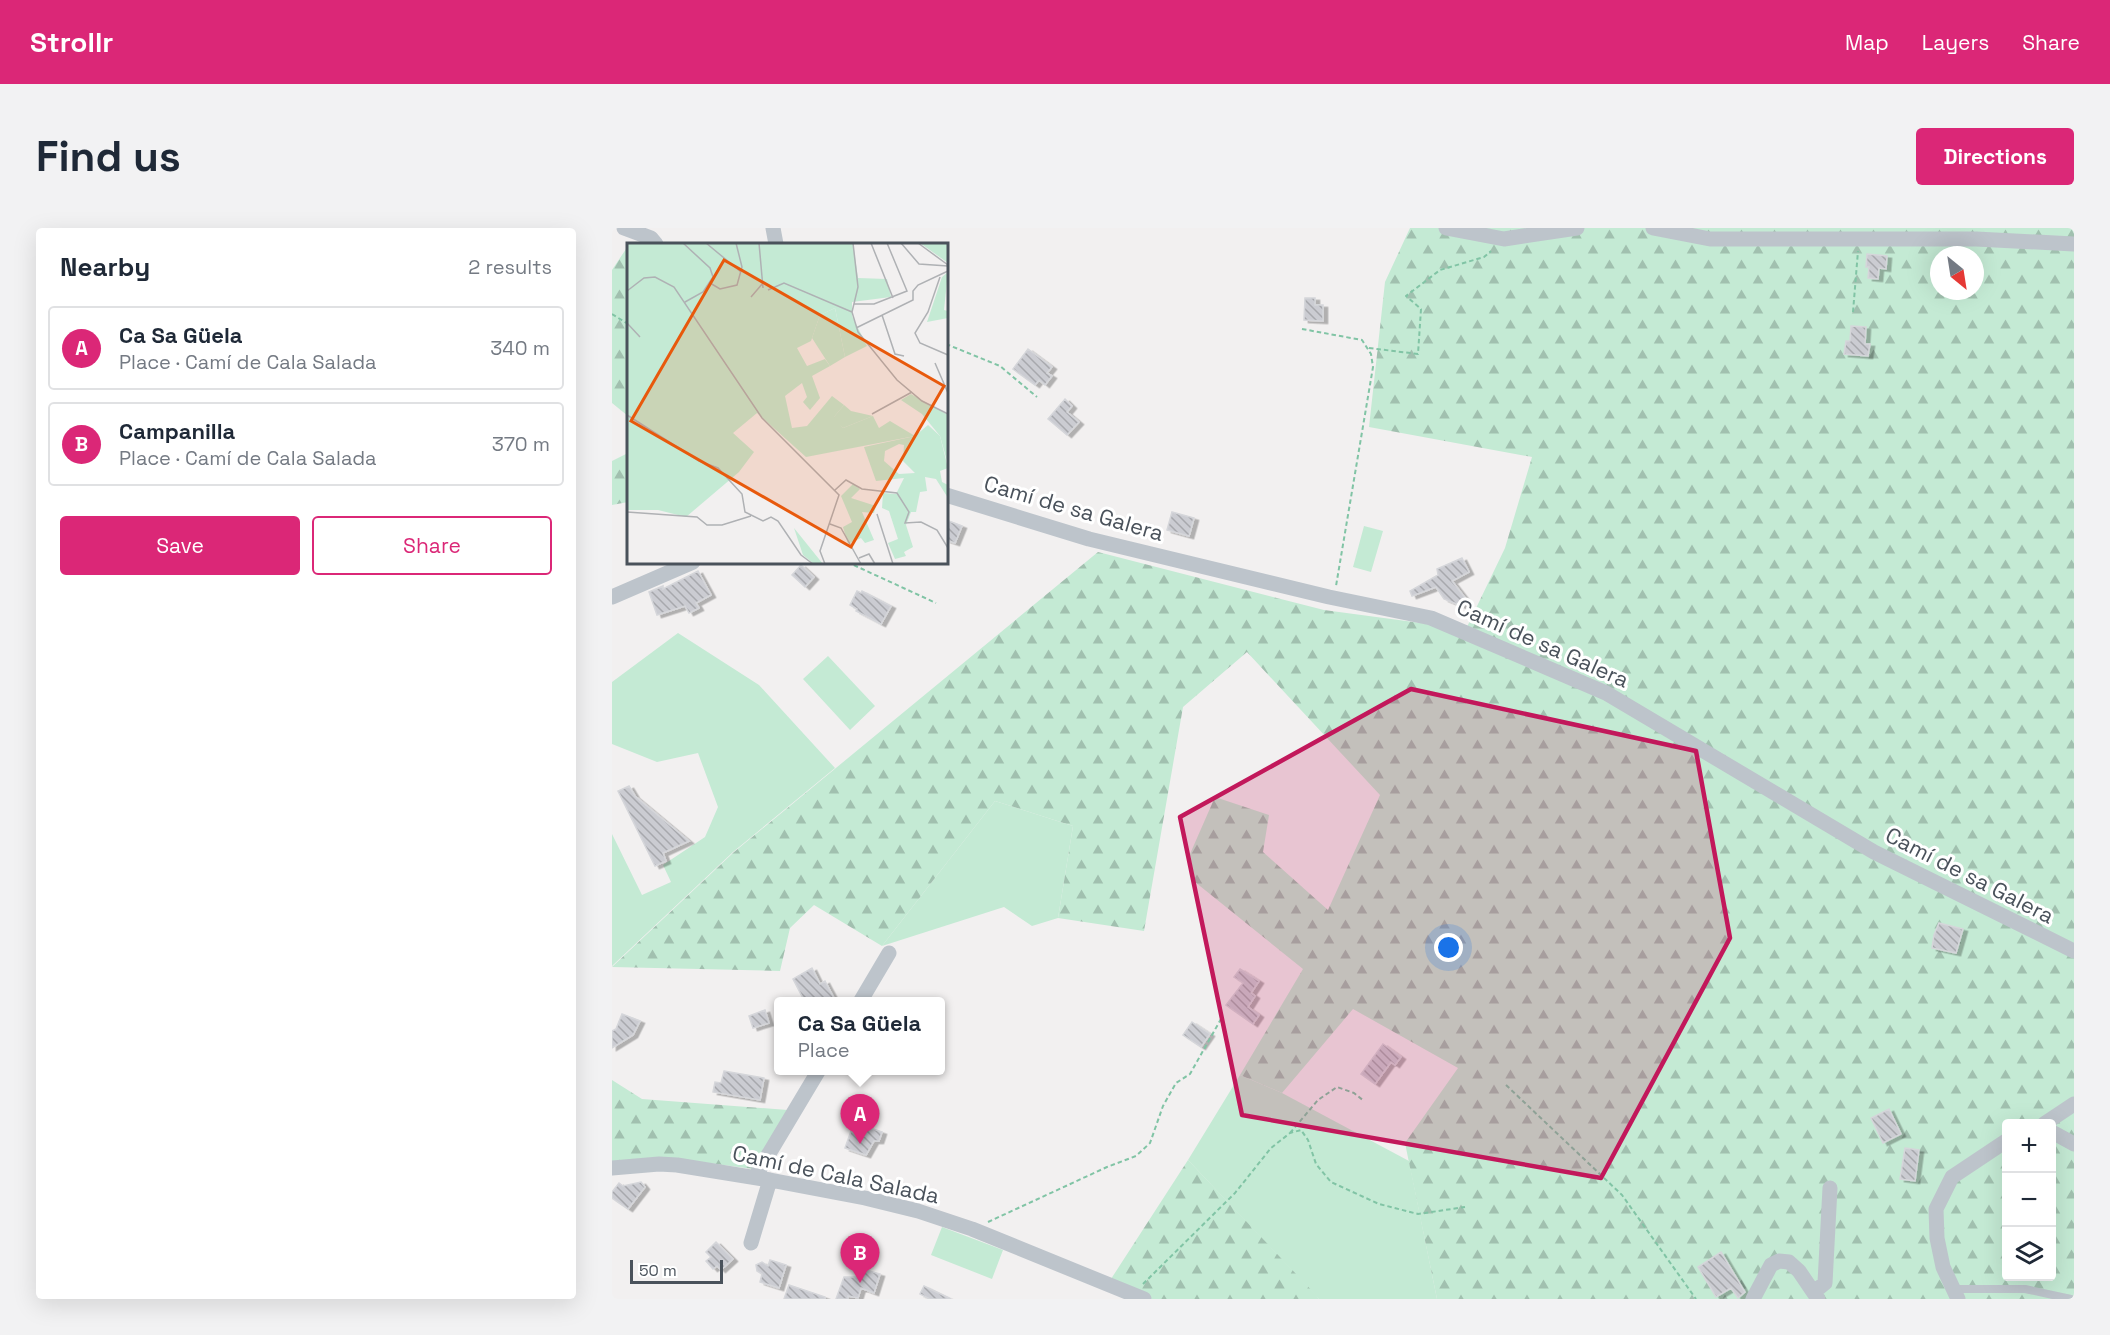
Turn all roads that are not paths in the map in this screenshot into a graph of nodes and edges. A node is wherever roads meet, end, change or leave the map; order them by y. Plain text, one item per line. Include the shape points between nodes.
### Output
1 (624, 228) edge
2 (773, 228) edge
3 (1446, 228) edge
4 (1577, 228) edge
5 (1653, 228) edge
6 (655, 243) edge
7 (776, 243) edge
8 (2074, 244) edge
9 (948, 496) edge
10 (688, 564) edge
11 (612, 597) edge
12 (2074, 951) edge
13 (889, 953) dead end
14 (863, 997) edge
15 (817, 1075) edge
16 (2074, 1104) edge
17 (2052, 1119) edge
18 (2056, 1134) edge
19 (2002, 1144) edge
20 (2074, 1144) edge
21 (612, 1168) edge
22 (762, 1178) junction
23 (1830, 1188) dead end
24 (751, 1243) dead end
25 (1955, 1294) edge
26 (1138, 1296) edge
27 (1816, 1296) edge
28 (1753, 1299) edge
29 (2071, 1299) edge

1 - 6 street
2 - 7 street
3 - 4 street via 1504,239
5 - 8 street via 1710,238 1976,239
9 - 12 street, Camí de sa Galera via 1089,539 1431,618 1606,693 1874,852
10 - 11 street
13 - 14 street
15 - 22 street
16 - 17 street
18 - 20 street
19 - 25 street via 1952,1177 1936,1209 1943,1268
21 - 22 street, Camí de Cala Salada via 668,1165
22 - 24 street
22 - 26 street, Camí de Cala Salada via 918,1211
23 - 27 street via 1825,1283
25 - 29 lane via 2025,1289
27 - 28 street via 1799,1271 1789,1262 1779,1261 1772,1265

